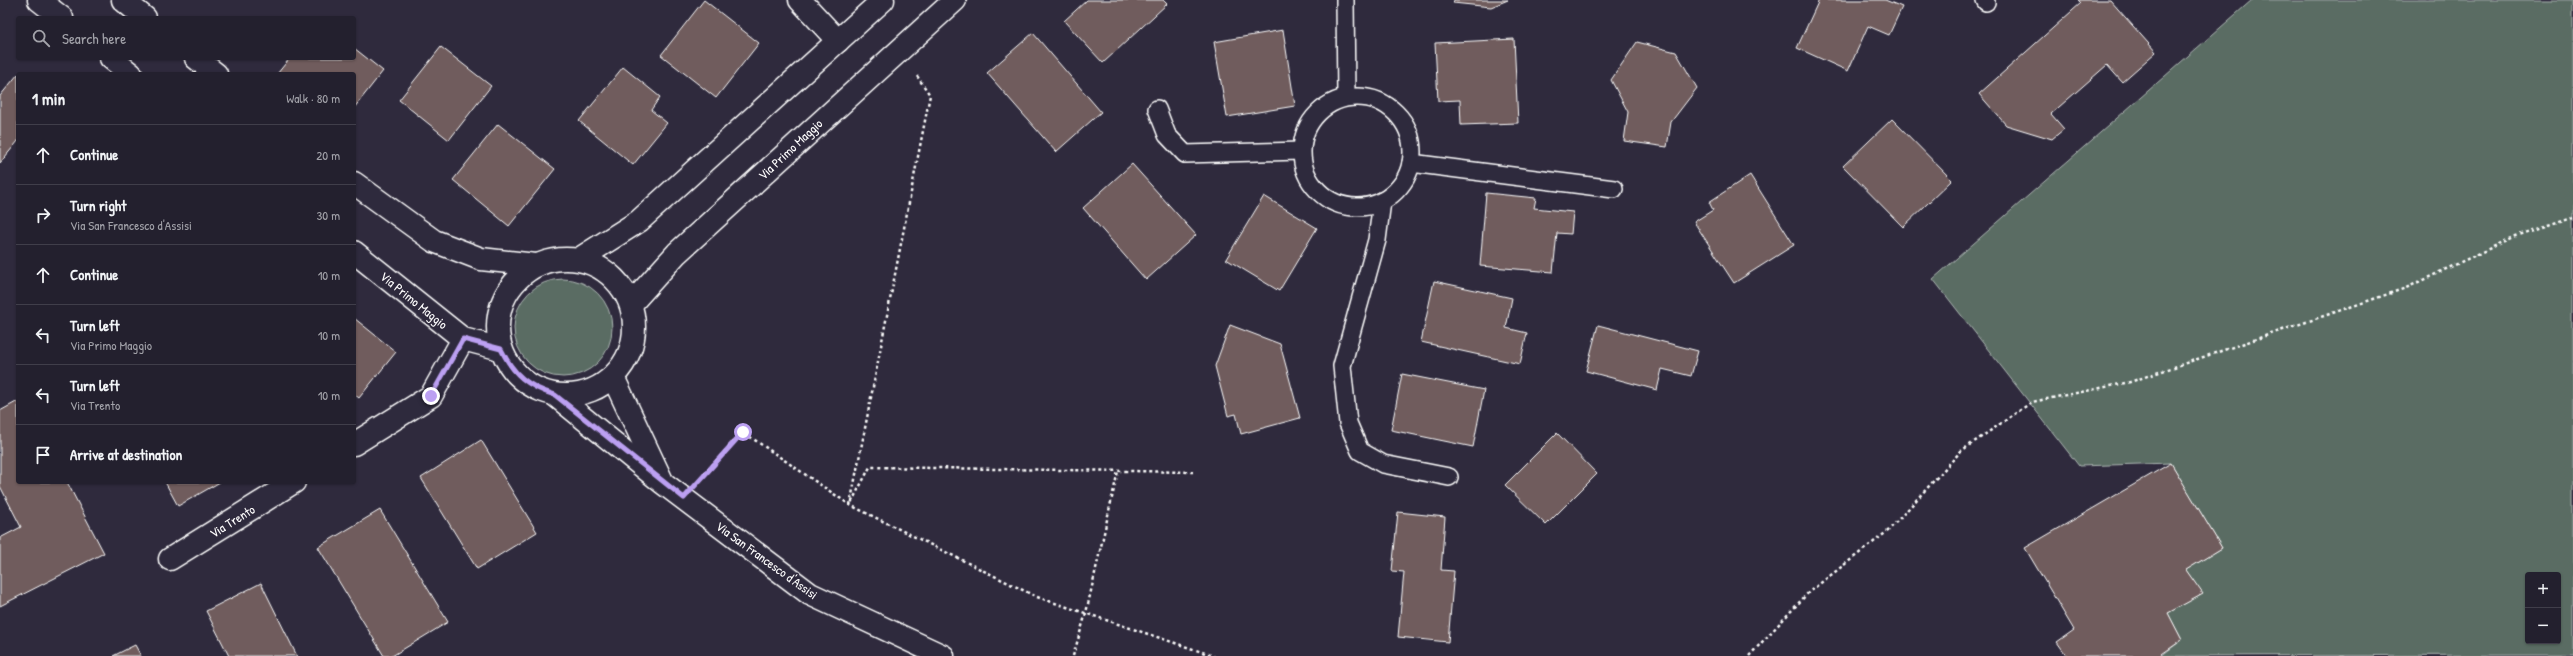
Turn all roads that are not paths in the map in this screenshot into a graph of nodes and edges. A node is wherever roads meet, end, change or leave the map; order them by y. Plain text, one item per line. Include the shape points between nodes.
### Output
1 (39, 0) edge
2 (122, 0) edge
3 (800, 0) edge
4 (883, 0) edge
5 (955, 0) edge
6 (1345, 0) edge
7 (59, 16) edge
8 (142, 16) edge
9 (838, 41) junction
10 (114, 60) edge
11 (198, 60) edge
12 (130, 72) edge
13 (214, 72) edge
14 (1346, 97) junction
15 (1157, 109) dead end
16 (1301, 151) junction
17 (1411, 163) junction
18 (356, 184) edge
19 (1614, 189) dead end
20 (1382, 201) junction
21 (356, 254) edge
22 (579, 259) junction
23 (536, 265) junction
24 (631, 304) junction
25 (463, 339) junction
26 (501, 349) junction
27 (613, 377) junction
28 (555, 395) junction
29 (356, 443) edge
30 (1449, 476) dead end
31 (663, 483) junction
32 (291, 484) edge
33 (170, 560) dead end
34 (943, 656) edge

1 - 7 street
2 - 8 street
3 - 9 street
4 - 9 street
5 - 24 street, Via Primo Maggio via 677,253
6 - 14 lane
9 - 22 street via 639,221
10 - 12 street
11 - 13 street
14 - 16 lane via 1328,104 1314,116 1304,132
14 - 17 lane via 1364,97 1382,102 1396,113 1406,127 1412,145
15 - 16 lane via 1167,135 1186,154
16 - 20 lane via 1304,170 1310,181 1328,199 1345,206 1364,206
17 - 19 lane
17 - 20 lane via 1405,179
18 - 23 street via 434,241 481,259
20 - 30 lane via 1377,240 1342,366 1348,423 1360,452 1383,464
21 - 25 street, Via Primo Maggio
22 - 23 street via 557,259
22 - 24 street via 601,268 619,283
23 - 26 street via 519,276 507,292 499,310 497,330
24 - 27 street via 634,323 633,343 626,362
25 - 26 street, Via Primo Maggio
25 - 29 street via 431,396
26 - 28 street via 509,366 522,379 537,390
27 - 28 street via 596,389 576,395
27 - 31 street, Via San Francesco d'Assisi
28 - 31 street, Via San Francesco d'Assisi
31 - 34 street, Via San Francesco d'Assisi via 810,594
32 - 33 street, Via Trento

